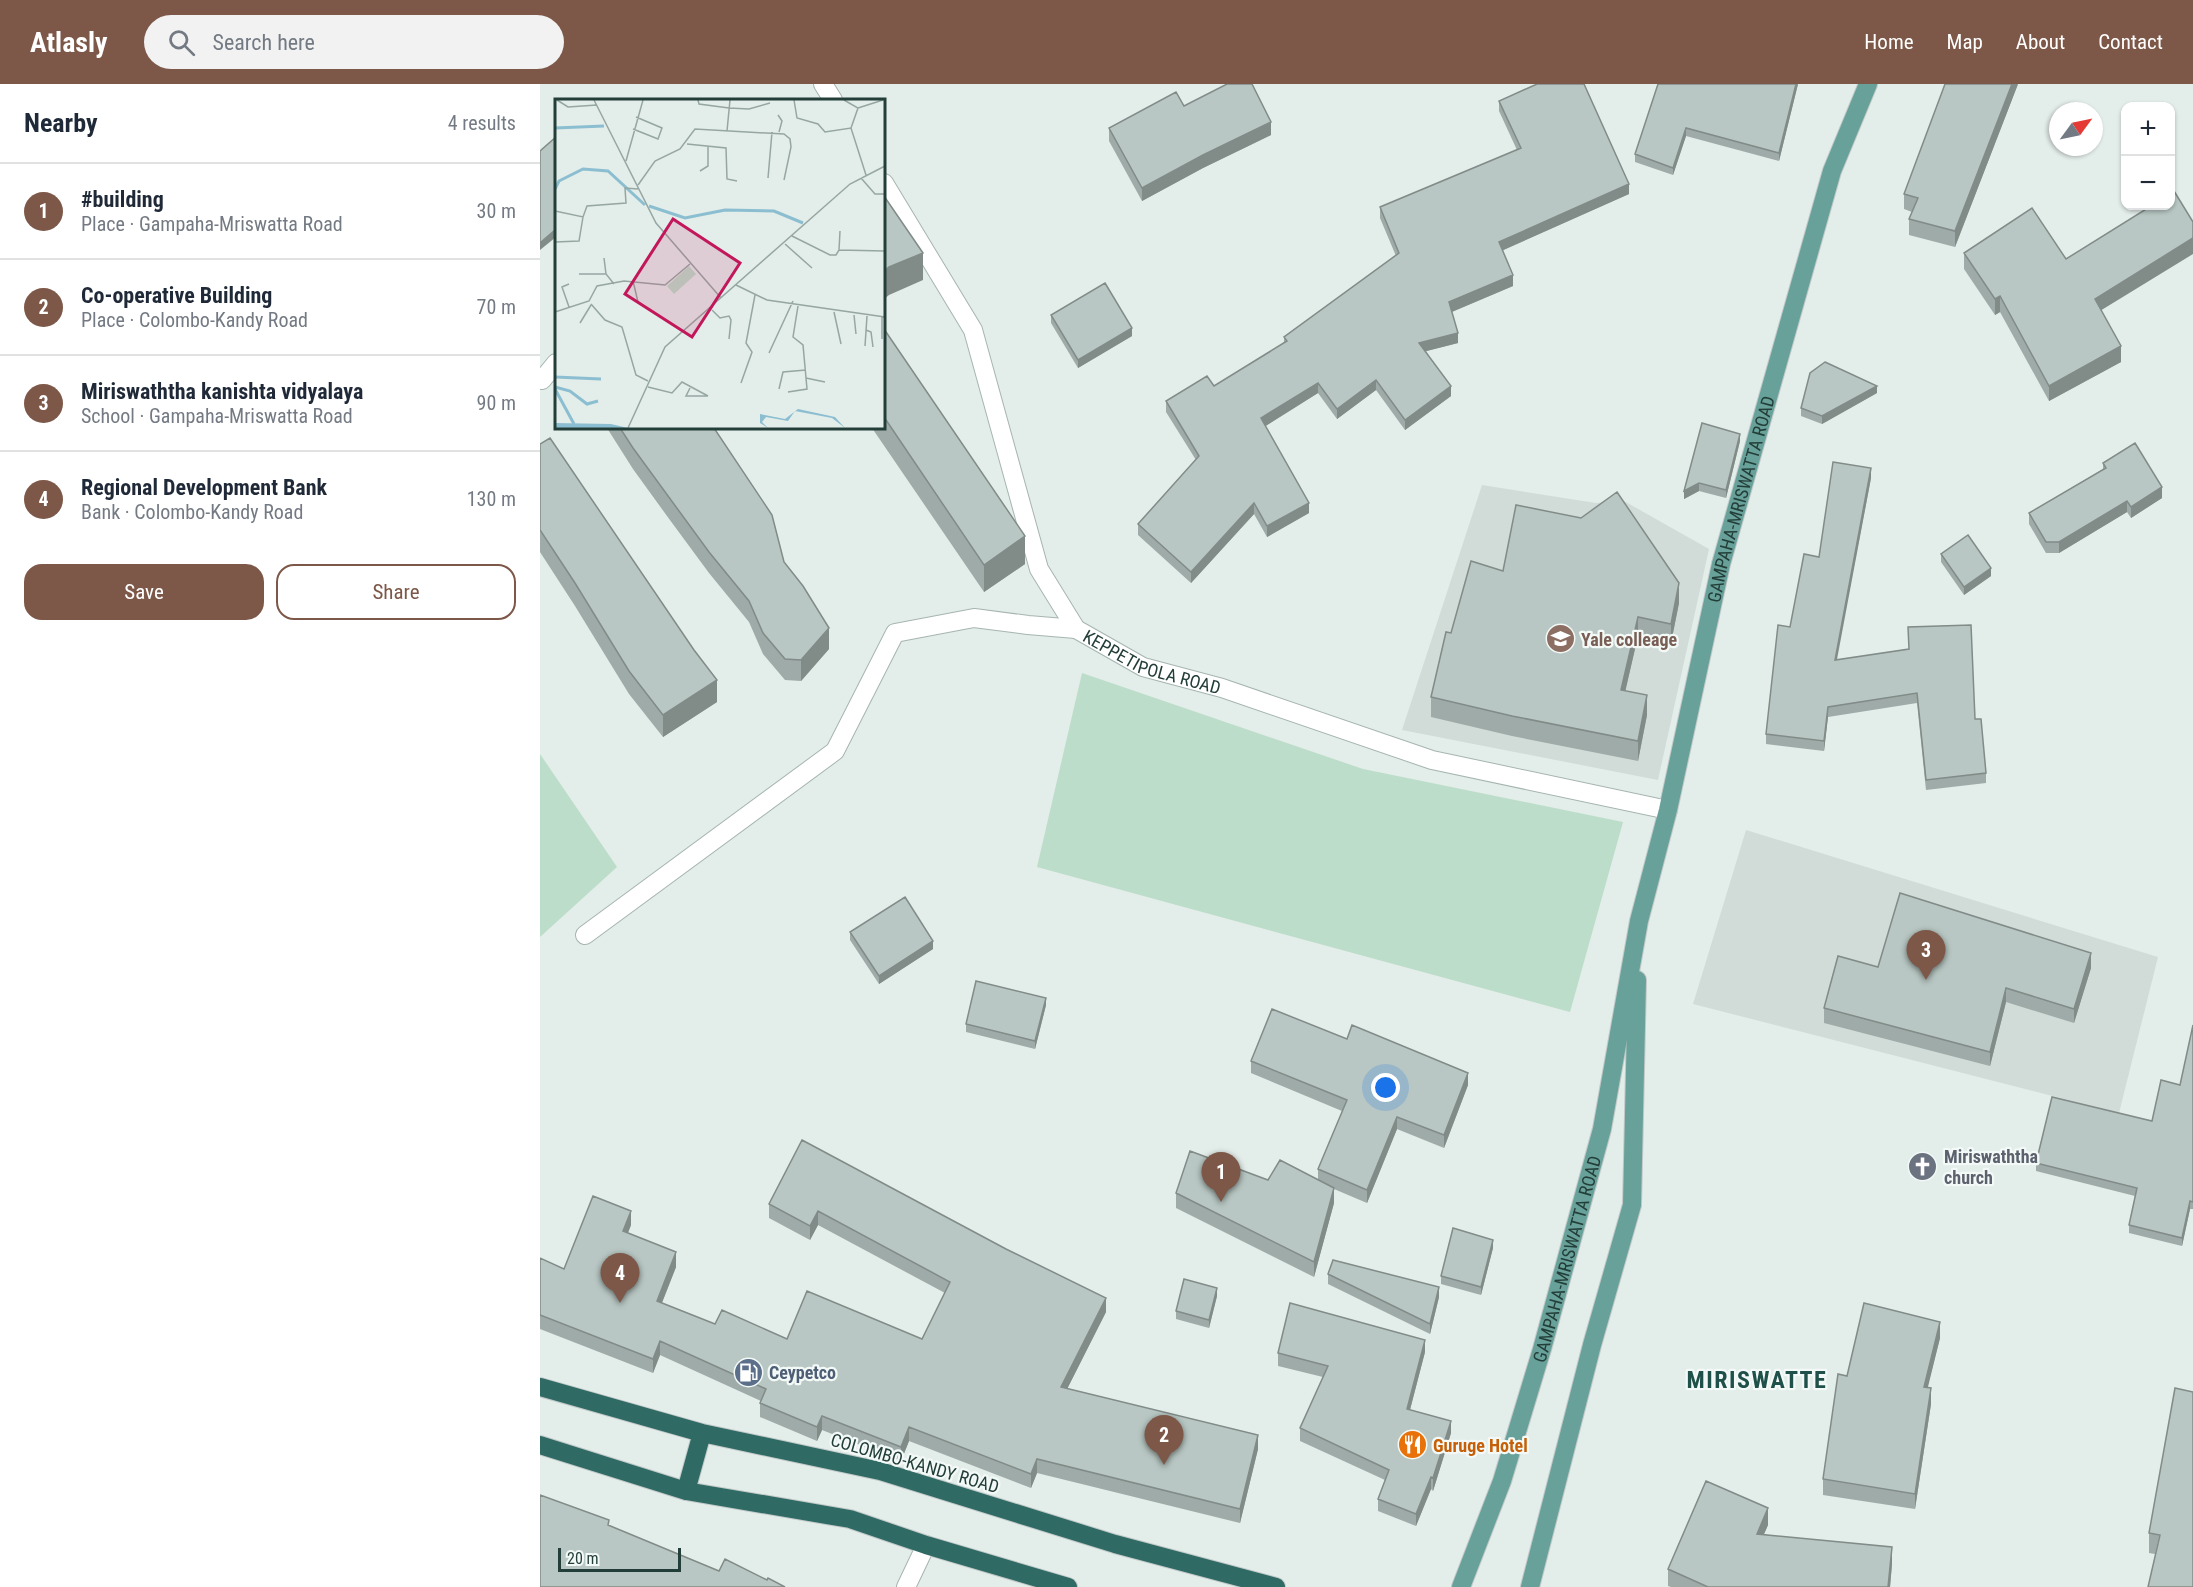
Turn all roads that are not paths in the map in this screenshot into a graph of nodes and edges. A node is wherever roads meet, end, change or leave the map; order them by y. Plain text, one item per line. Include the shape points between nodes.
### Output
1 (1868, 84) edge
2 (885, 185) edge
3 (555, 364) edge
4 (542, 380) dead end
5 (1076, 629) junction
6 (1668, 810) junction
7 (1639, 921) junction
8 (585, 935) dead end
9 (540, 1387) edge
10 (702, 1433) junction
11 (540, 1445) edge
12 (686, 1491) junction
13 (926, 1545) junction
14 (906, 1587) edge
15 (1068, 1587) edge
16 (1276, 1587) edge
17 (1461, 1587) edge
18 (1530, 1587) edge

1 - 6 main road, GAMPAHA-MRISWATTA ROAD via 1832,171 1721,564
2 - 5 street, KEPPETIPOLA ROAD via 973,330 1039,569
3 - 4 street
5 - 6 street, KEPPETIPOLA ROAD via 1143,667 1222,688 1432,760
5 - 8 street via 974,618 895,633 835,751
6 - 7 main road, GAMPAHA-MRISWATTA ROAD
7 - 17 main road, GAMPAHA-MRISWATTA ROAD via 1602,1129 1502,1481
7 - 18 main road, GAMPAHA-MRISWATTA ROAD via 1632,1205
9 - 10 highway, COLOMBO-KANDY ROAD
10 - 12 highway
10 - 16 highway, COLOMBO-KANDY ROAD via 880,1471 1115,1544
11 - 12 highway
12 - 13 highway via 850,1519
13 - 14 street
13 - 15 highway

